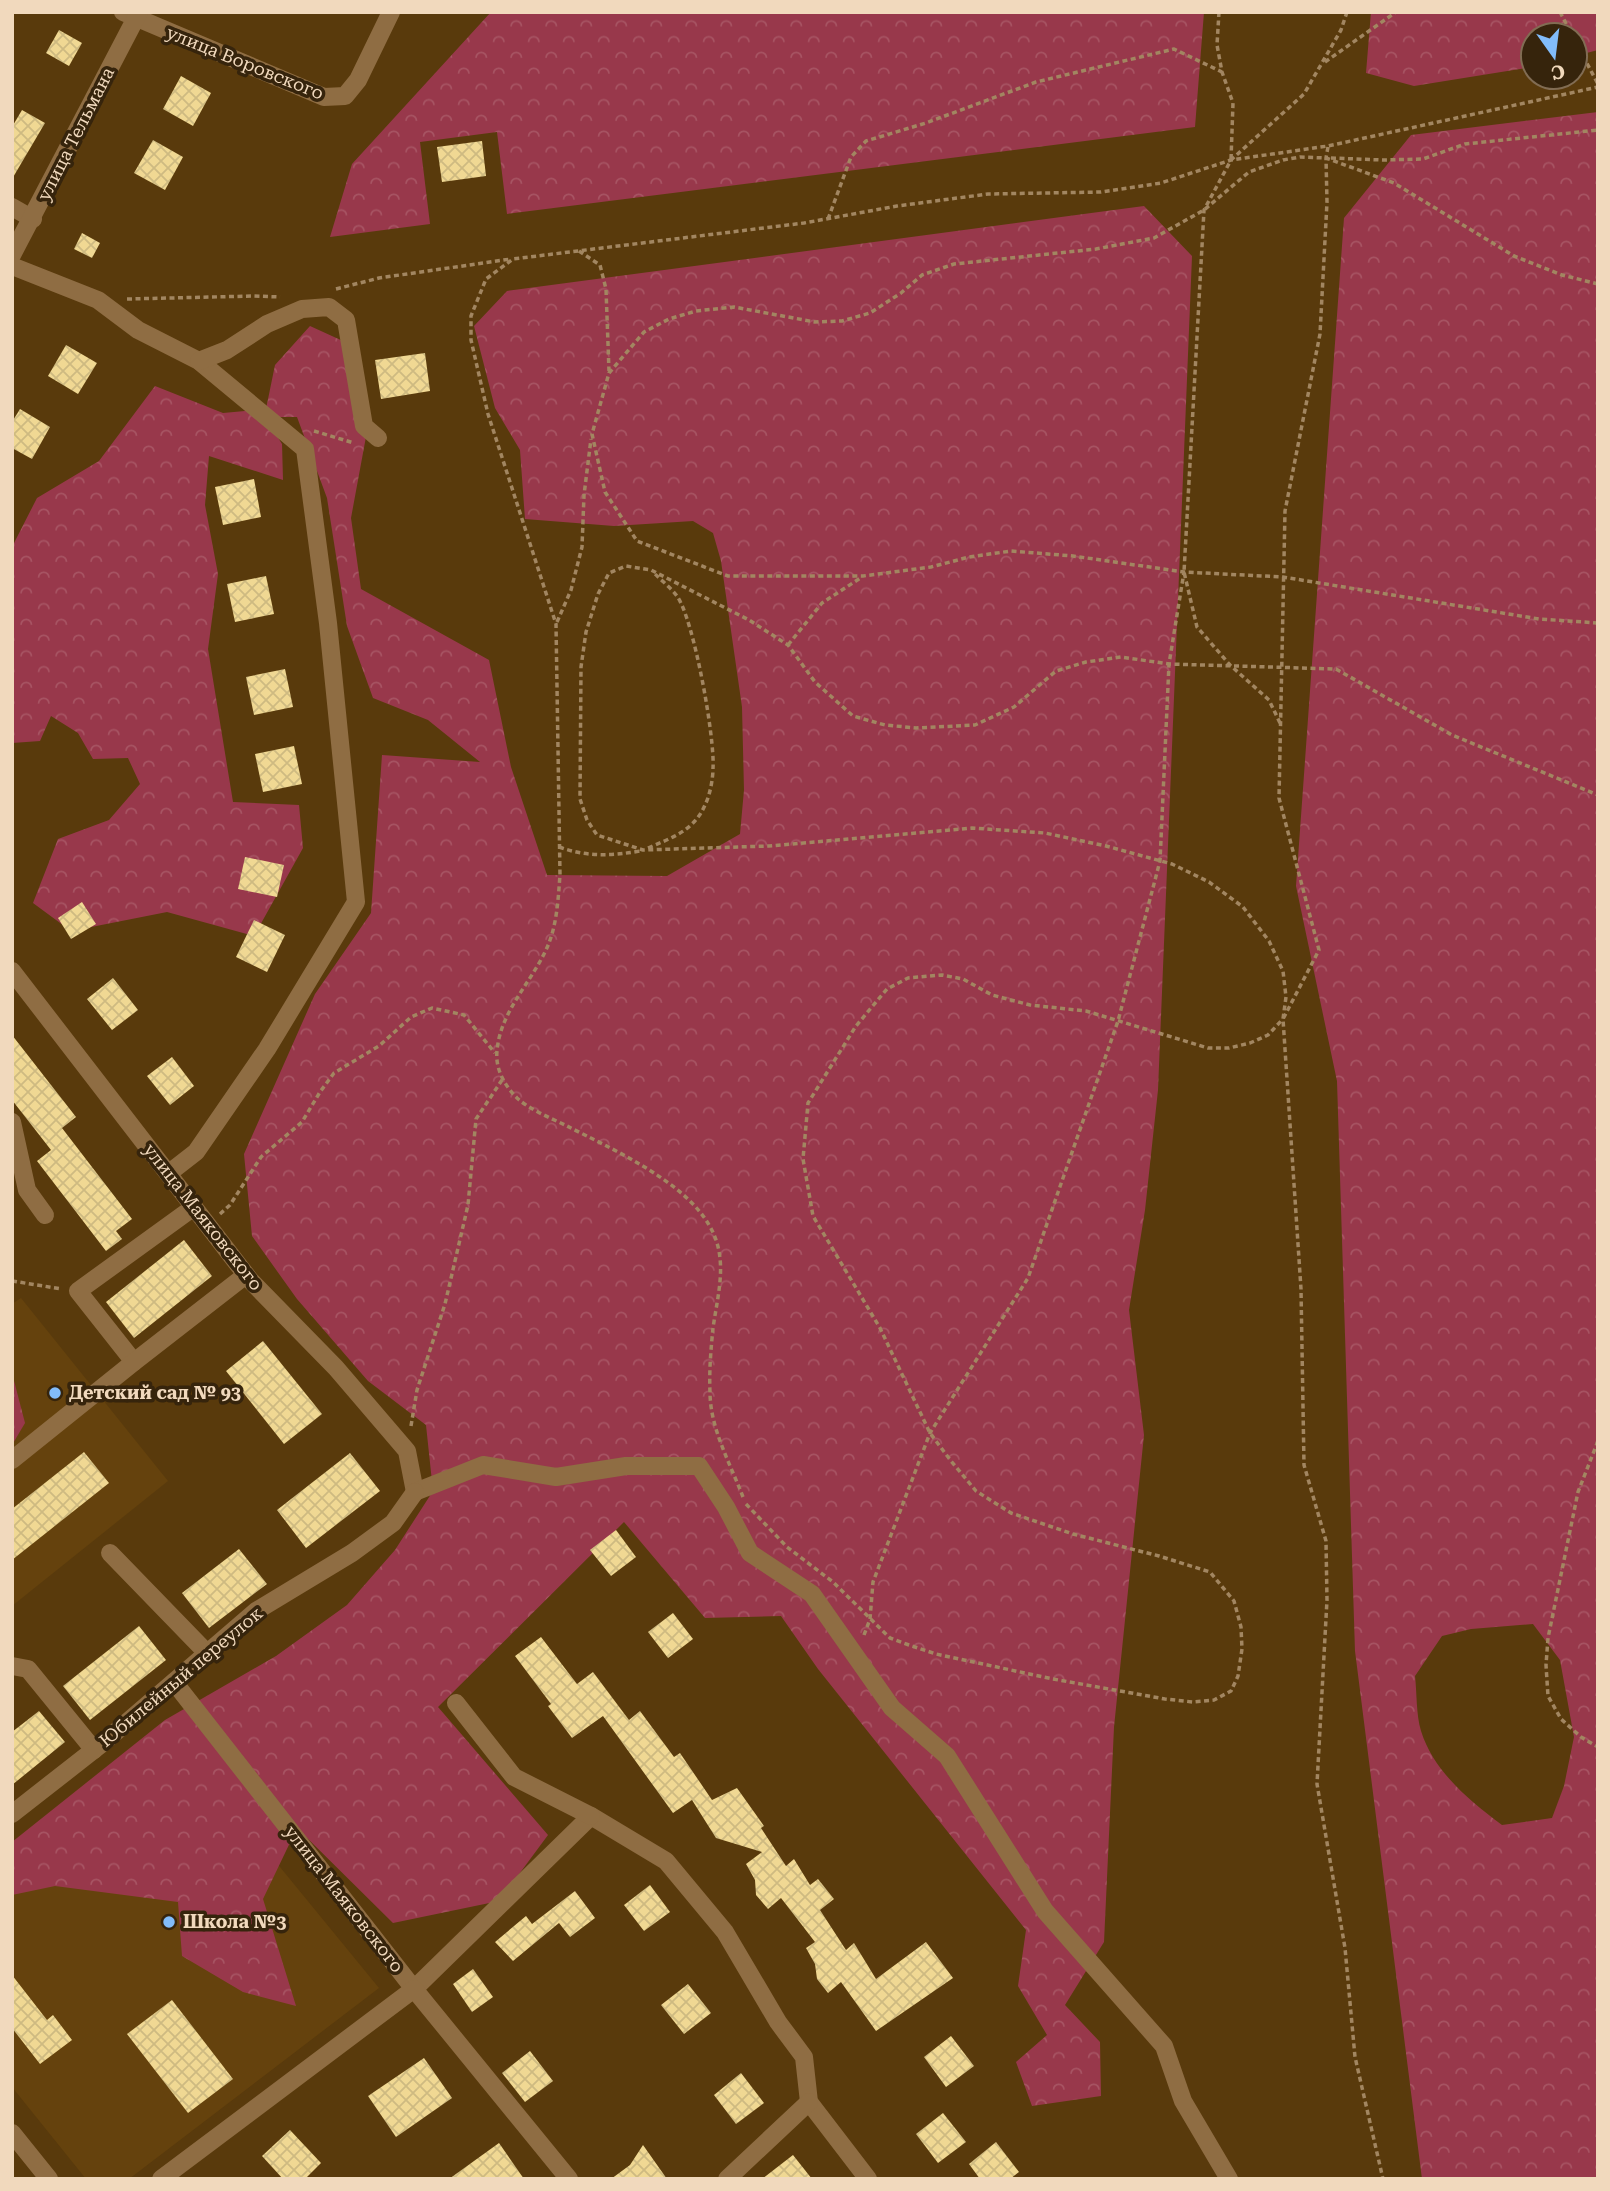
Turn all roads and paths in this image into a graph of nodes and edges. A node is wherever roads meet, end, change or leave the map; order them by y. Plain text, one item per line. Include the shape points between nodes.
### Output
1 (391, 12) edge
2 (1219, 12) edge
3 (1347, 12) edge
4 (1396, 12) edge
5 (132, 15) edge
6 (1324, 63) junction
7 (1589, 68) edge
8 (1222, 72) junction
9 (1598, 86) edge
10 (1598, 130) edge
11 (1328, 146) junction
12 (1326, 158) junction
13 (1231, 160) junction
14 (12, 207) edge
15 (1204, 210) junction
16 (33, 219) junction
17 (828, 219) junction
18 (579, 251) junction
19 (12, 255) edge
20 (513, 259) junction
21 (12, 266) edge
22 (1598, 284) edge
23 (327, 292) dead end
24 (289, 298) dead end
25 (98, 300) junction
26 (199, 361) junction
27 (609, 373) junction
28 (281, 429) junction
29 (592, 434) junction
30 (372, 442) joint
31 (651, 570) junction
32 (1184, 572) junction
33 (863, 576) junction
34 (1283, 577) junction
35 (1598, 623) edge
36 (556, 624) junction
37 (788, 645) junction
38 (1169, 664) junction
39 (1230, 665) junction
40 (1282, 667) junction
41 (1280, 724) junction
42 (1597, 794) edge
43 (558, 847) junction
44 (643, 850) junction
45 (1160, 861) junction
46 (12, 971) edge
47 (19, 992) edge
48 (1283, 1019) junction
49 (1118, 1021) junction
50 (496, 1054) junction
51 (502, 1080) junction
52 (12, 1122) edge
53 (169, 1173) junction
54 (194, 1207) junction
55 (45, 1214) dead end
56 (207, 1224) junction
57 (246, 1275) junction
58 (13, 1281) edge
59 (78, 1291) junction
60 (134, 1362) junction
61 (930, 1433) junction
62 (1598, 1441) edge
63 (407, 1451) junction
64 (12, 1460) edge
65 (415, 1492) junction
66 (110, 1553) dead end
67 (870, 1619) junction
68 (862, 1640) dead end
69 (207, 1653) junction
70 (12, 1666) edge
71 (174, 1682) junction
72 (456, 1703) dead end
73 (1598, 1747) edge
74 (94, 1749) junction
75 (12, 1814) edge
76 (591, 1816) junction
77 (414, 1989) junction
78 (809, 2102) junction
79 (12, 2133) edge
80 (49, 2179) edge
81 (161, 2179) edge
82 (569, 2179) edge
83 (727, 2179) edge
84 (868, 2179) edge
85 (1229, 2179) edge
86 (1382, 2179) edge

1 - 5 street, улица Воровского via 358,80 345,96 324,97
2 - 8 path via 1217,45
3 - 6 path
4 - 6 path
5 - 16 street, улица Тельмана
6 - 13 path via 1304,94
7 - 9 path
8 - 13 path via 1233,103
8 - 17 path via 1174,49 1036,82 866,141 850,157
9 - 11 path
10 - 12 path via 1465,144 1423,159
11 - 12 path
11 - 13 path
12 - 15 path via 1283,160 1249,172
12 - 22 path via 1394,183 1514,256
12 - 34 path via 1320,334 1285,511
13 - 15 path
13 - 17 path via 1161,183 1101,192 988,194
14 - 16 street
15 - 27 path via 1154,238 954,264 922,275 870,313 842,321 815,322 734,307 687,314 644,331
15 - 32 path
16 - 19 street, улица Тельмана
17 - 18 path
18 - 20 path
18 - 27 path via 600,265 606,289
20 - 23 path via 379,278
20 - 36 path via 486,279 471,316 471,340 488,414
21 - 25 street
24 - 25 path
25 - 26 street via 138,330
26 - 28 street
26 - 30 street via 302,309 329,307 346,320 365,426
27 - 29 path
28 - 30 path
28 - 53 street via 304,449 328,623 356,902 267,1049 196,1152
29 - 33 path via 604,492 637,541 728,576
29 - 36 path via 582,547
31 - 37 path
31 - 44 path via 678,597 689,625 710,728 713,769 706,804 695,822 684,832
31 - 44 path via 626,566 609,573 597,594 581,667 580,799 587,820 597,835
32 - 33 path via 1011,551
32 - 34 path
32 - 38 path
32 - 39 path via 1197,627
33 - 37 path via 822,603
34 - 35 path via 1539,619
34 - 40 path
36 - 43 path
37 - 38 path via 815,681 853,716 916,728 975,725 1014,707 1056,671 1086,662 1122,657
38 - 39 path
38 - 45 path
39 - 40 path
39 - 41 path via 1269,700
40 - 41 path
40 - 42 path via 1336,669 1452,735
41 - 48 path via 1279,798 1319,950
43 - 44 path via 608,857
43 - 50 path via 557,916 546,951 500,1027
44 - 45 path via 782,845 972,828 1045,833
45 - 48 path via 1209,882 1243,907 1269,941 1283,971
45 - 49 path
46 - 47 street, улица Маяковского
47 - 53 street, улица Маяковского
48 - 49 path via 1268,1035 1229,1048 1208,1048
48 - 86 path via 1301,1289 1304,1465 1326,1541 1317,1784 1345,1948 1355,2057
49 - 61 path via 1028,1278
49 - 61 path via 992,995 963,979 942,975 908,978 887,989 856,1026 808,1102 803,1158 813,1216 880,1328
50 - 51 path
50 - 56 path via 464,1015 432,1008 411,1017 379,1046 334,1073 302,1122 261,1157 230,1205
51 - 63 path via 476,1119 468,1205 445,1304 417,1390
51 - 67 path via 519,1099 617,1151 687,1197 710,1226 719,1255 721,1286 713,1329 712,1418 746,1504 787,1547 833,1582
52 - 55 street via 27,1190
53 - 54 street, улица Маяковского
54 - 56 street, улица Маяковского
54 - 59 street
56 - 57 street, улица Маяковского
57 - 60 street
57 - 63 street, улица Маяковского via 337,1368
58 - 59 path
59 - 60 street
60 - 64 street
61 - 67 path via 873,1582
61 - 67 path via 976,1491 1012,1513 1210,1572 1234,1601 1241,1627 1238,1676 1231,1691 1214,1700 1165,1699 936,1654 890,1637
62 - 73 path via 1578,1492 1546,1665 1548,1696 1561,1719
63 - 65 street, улица Маяковского
65 - 69 street, Юбилейный переулок via 393,1523 256,1611
65 - 85 street via 483,1465 556,1477 626,1466 699,1466 750,1553 812,1594 891,1708 947,1756 1045,1911 1164,2046 1183,2101
66 - 69 street
67 - 68 path
69 - 71 street, Юбилейный переулок
70 - 74 street via 28,1669
71 - 74 street, Юбилейный переулок
71 - 77 street, улица Маяковского
72 - 76 street via 514,1777
74 - 75 street, Юбилейный переулок
76 - 77 street, улица Маяковского
76 - 78 street via 666,1861 724,1932 804,2057
77 - 81 street
77 - 82 street
78 - 83 street
78 - 84 street
79 - 80 street

